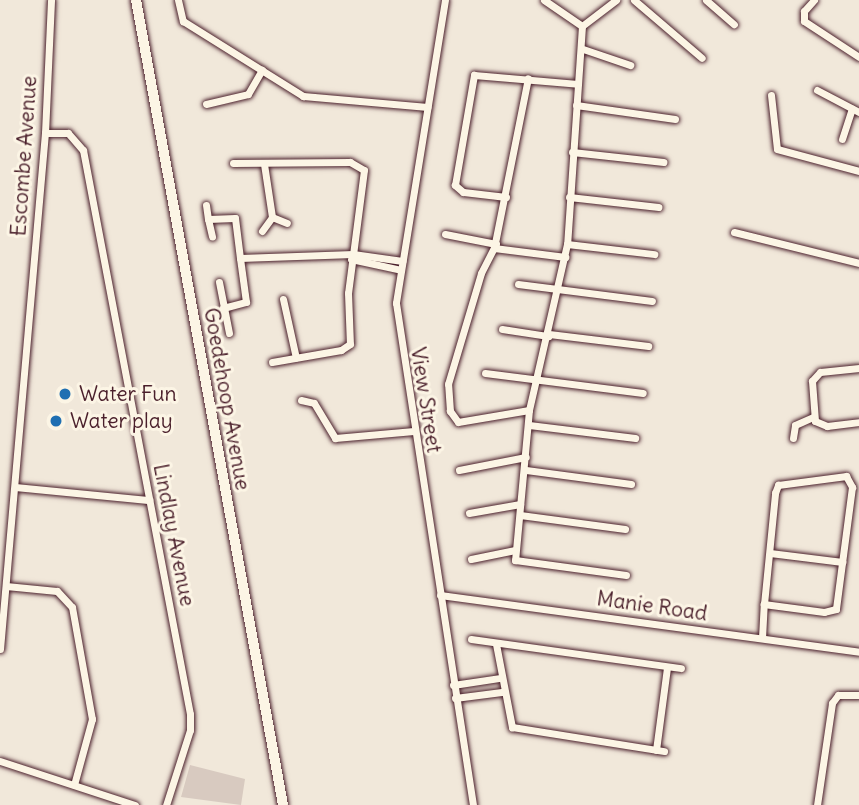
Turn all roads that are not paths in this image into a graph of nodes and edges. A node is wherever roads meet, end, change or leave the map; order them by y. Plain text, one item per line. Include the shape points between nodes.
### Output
1 (51, 0) edge
2 (136, 0) edge
3 (178, 0) edge
4 (445, 0) edge
5 (616, 0) edge
6 (634, 0) edge
7 (706, 0) edge
8 (814, 0) edge
9 (546, 1) edge
10 (734, 24) dead end
11 (582, 26) junction
12 (583, 49) junction
13 (859, 57) edge
14 (702, 58) dead end
15 (630, 65) dead end
16 (262, 69) junction
17 (528, 78) junction
18 (578, 84) junction
19 (817, 90) dead end
20 (771, 95) dead end
21 (206, 104) dead end
22 (576, 105) junction
23 (428, 107) junction
24 (856, 110) edge
25 (675, 119) dead end
26 (45, 134) junction
27 (842, 139) dead end
28 (572, 152) junction
29 (663, 162) dead end
30 (233, 163) dead end
31 (264, 164) junction
32 (859, 171) edge
33 (506, 197) junction
34 (569, 197) junction
35 (206, 205) dead end
36 (658, 207) dead end
37 (272, 217) junction
38 (208, 219) junction
39 (287, 223) dead end
40 (262, 231) dead end
41 (734, 232) dead end
42 (445, 234) dead end
43 (212, 237) dead end
44 (567, 244) junction
45 (495, 246) junction
46 (654, 254) dead end
47 (350, 257) junction
48 (565, 257) junction
49 (240, 258) junction
50 (403, 261) junction
51 (859, 263) edge
52 (401, 270) junction
53 (219, 282) dead end
54 (518, 284) dead end
55 (559, 288) junction
56 (283, 299) dead end
57 (652, 301) dead end
58 (223, 308) junction
59 (502, 329) dead end
60 (229, 333) dead end
61 (548, 335) junction
62 (648, 346) dead end
63 (296, 358) junction
64 (272, 362) dead end
65 (859, 368) edge
66 (485, 373) dead end
67 (536, 380) junction
68 (643, 393) dead end
69 (301, 400) dead end
70 (529, 410) junction
71 (813, 417) junction
72 (859, 422) edge
73 (529, 425) junction
74 (414, 431) junction
75 (635, 438) dead end
76 (793, 438) dead end
77 (526, 457) junction
78 (459, 470) dead end
79 (526, 470) junction
80 (631, 484) dead end
81 (16, 487) junction
82 (149, 500) junction
83 (520, 505) junction
84 (469, 513) dead end
85 (520, 515) junction
86 (625, 529) dead end
87 (515, 550) junction
88 (770, 553) junction
89 (471, 559) dead end
90 (842, 562) junction
91 (626, 575) dead end
92 (6, 586) junction
93 (440, 595) junction
94 (764, 604) junction
95 (762, 638) junction
96 (471, 639) dead end
97 (496, 644) junction
98 (0, 649) edge
99 (859, 652) edge
100 (667, 668) junction
101 (681, 668) dead end
102 (500, 678) junction
103 (453, 685) junction
104 (502, 692) junction
105 (859, 695) edge
106 (455, 698) junction
107 (0, 761) edge
108 (74, 785) junction
109 (135, 805) edge
110 (166, 805) edge
111 (283, 805) edge
112 (473, 805) edge
113 (817, 805) edge

1 - 26 street, Escombe Avenue
2 - 111 main road, Goedehoop Avenue
3 - 16 street via 183,21
4 - 23 street, View Street
5 - 11 street
6 - 14 street
7 - 10 street
8 - 13 street via 804,11 804,21
9 - 11 street
11 - 12 street
12 - 15 street
12 - 18 street
16 - 21 street via 248,94
16 - 23 street via 311,99
17 - 18 street
17 - 33 street
17 - 33 street via 480,72 472,79 455,185 463,192
18 - 22 street
19 - 24 street
20 - 32 street via 777,149
22 - 25 street
22 - 28 street
23 - 50 street, View Street
24 - 27 street
26 - 81 street, Escombe Avenue
26 - 82 street, Lindlay Avenue via 68,133 83,150
28 - 29 street
28 - 34 street
30 - 31 street
31 - 37 street
31 - 47 street via 350,162 364,170
33 - 45 street
34 - 36 street
34 - 44 street
35 - 38 street
37 - 39 street
37 - 40 street
38 - 43 street
38 - 49 street via 234,216
41 - 51 street
42 - 45 street
44 - 46 street
44 - 48 street
45 - 48 street
45 - 70 street via 481,273 448,384 450,411 464,422
47 - 49 street
47 - 50 street
47 - 52 street
47 - 63 street via 350,344 341,351
48 - 55 street
49 - 58 street via 246,302
50 - 52 street, View Street
52 - 74 street, View Street via 398,333
53 - 58 street
54 - 55 street
55 - 57 street
55 - 61 street
56 - 63 street
58 - 60 street
59 - 61 street
61 - 62 street
61 - 67 street
63 - 64 street
65 - 71 street via 820,372 813,377
66 - 67 street
67 - 68 street
67 - 70 street
69 - 74 street via 313,403 335,438
70 - 73 street
71 - 72 street via 827,426
71 - 76 street via 795,425
73 - 75 street
73 - 77 street
74 - 93 street, View Street
77 - 78 street
77 - 79 street
79 - 80 street
79 - 83 street
81 - 82 street
81 - 92 street, Escombe Avenue
82 - 110 street, Lindlay Avenue via 191,720
83 - 84 street
83 - 85 street
85 - 86 street
85 - 87 street
87 - 89 street
87 - 91 street via 519,563
88 - 90 street
88 - 90 street via 778,485 846,476 852,487
88 - 94 street
90 - 94 street via 837,605 832,612
92 - 98 street, Escombe Avenue
92 - 108 street via 57,591 71,603 92,715
93 - 95 street, Manie Road
93 - 103 street, View Street
94 - 95 street
95 - 99 street, Manie Road
96 - 97 street
97 - 100 street
97 - 102 street
100 - 101 street
100 - 104 street via 660,751 519,731 508,718
102 - 103 street
102 - 104 street
103 - 106 street, View Street
104 - 106 street
105 - 113 street via 838,695 832,703
106 - 112 street, View Street
107 - 108 street
108 - 109 street

